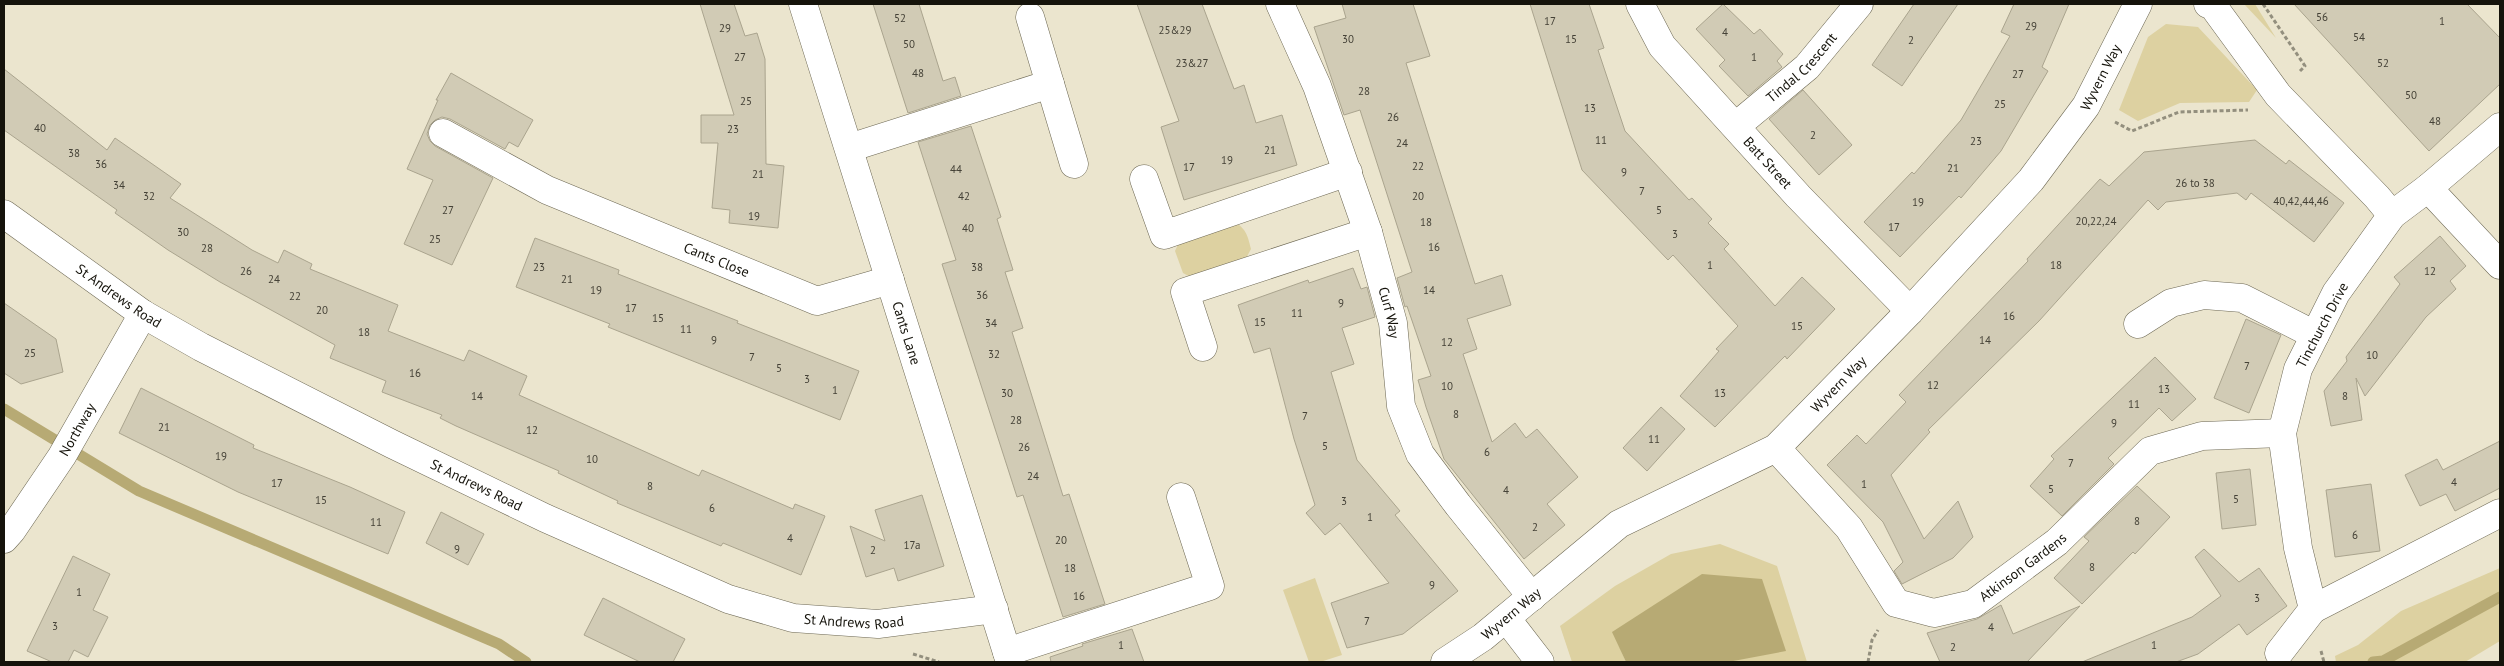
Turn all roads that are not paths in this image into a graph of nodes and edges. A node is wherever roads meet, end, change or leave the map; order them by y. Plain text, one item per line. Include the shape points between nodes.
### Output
1 (803, 4) edge
2 (1280, 4) edge
3 (1640, 4) edge
4 (1859, 4) edge
5 (2138, 4) edge
6 (2208, 4) edge
7 (1030, 17) dead end
8 (1050, 84) junction
9 (1736, 126) junction
10 (2500, 127) edge
11 (443, 132) dead end
12 (850, 148) junction
13 (1074, 164) dead end
14 (1348, 172) junction
15 (1144, 179) dead end
16 (2428, 188) junction
17 (4, 214) edge
18 (2392, 215) junction
19 (1368, 232) junction
20 (2500, 265) edge
21 (890, 280) junction
22 (1910, 311) junction
23 (143, 314) junction
24 (2138, 324) dead end
25 (2315, 335) junction
26 (1203, 347) dead end
27 (2282, 433) junction
28 (1776, 448) junction
29 (1181, 497) dead end
30 (2500, 513) edge
31 (4, 539) edge
32 (1532, 597) junction
33 (994, 609) junction
34 (2313, 609) junction
35 (1506, 618) junction
36 (2279, 653) dead end
37 (1009, 657) edge
38 (1446, 662) edge
39 (1540, 662) edge

1 - 12 street, Cants Lane
2 - 14 street, Curf Way via 1317,86
3 - 9 street, Batt Street via 1662,46
4 - 9 street, Tindal Crescent via 1808,67
5 - 22 street, Wyvern Way via 2086,106 2031,180
6 - 18 street via 2213,6 2278,94
7 - 8 street
8 - 12 street
8 - 13 street
9 - 22 street, Batt Street via 1798,196
10 - 16 street, Tinchurch Drive
11 - 21 street, Cants Close via 547,190 817,301
12 - 21 street, Cants Lane
14 - 15 street via 1164,235
14 - 19 street, Curf Way
16 - 18 street, Tinchurch Drive
16 - 20 street
17 - 23 street, St Andrews Road
18 - 25 street, Tinchurch Drive via 2336,293
19 - 26 street via 1185,292
19 - 32 street, Curf Way via 1393,323 1401,406 1420,454
21 - 33 street, Cants Lane
22 - 28 street, Wyvern Way
23 - 31 street, Northway via 66,448
23 - 33 street, St Andrews Road via 392,444 545,518 728,599 793,618 878,624
24 - 25 street via 2171,303 2204,295 2242,298
25 - 27 street, Tinchurch Drive via 2298,369
27 - 28 street, Atkinson Gardens via 2202,436 2150,451 2058,542 1973,604 1934,613 1896,602 1849,528
27 - 34 street, Tinchurch Drive via 2298,548
28 - 32 street, Wyvern Way via 1619,524
29 - 37 street via 1210,586
30 - 34 street
32 - 35 street, Wyvern Way
33 - 37 street, Cants Lane
34 - 36 street
35 - 38 street, Wyvern Way
35 - 39 street

